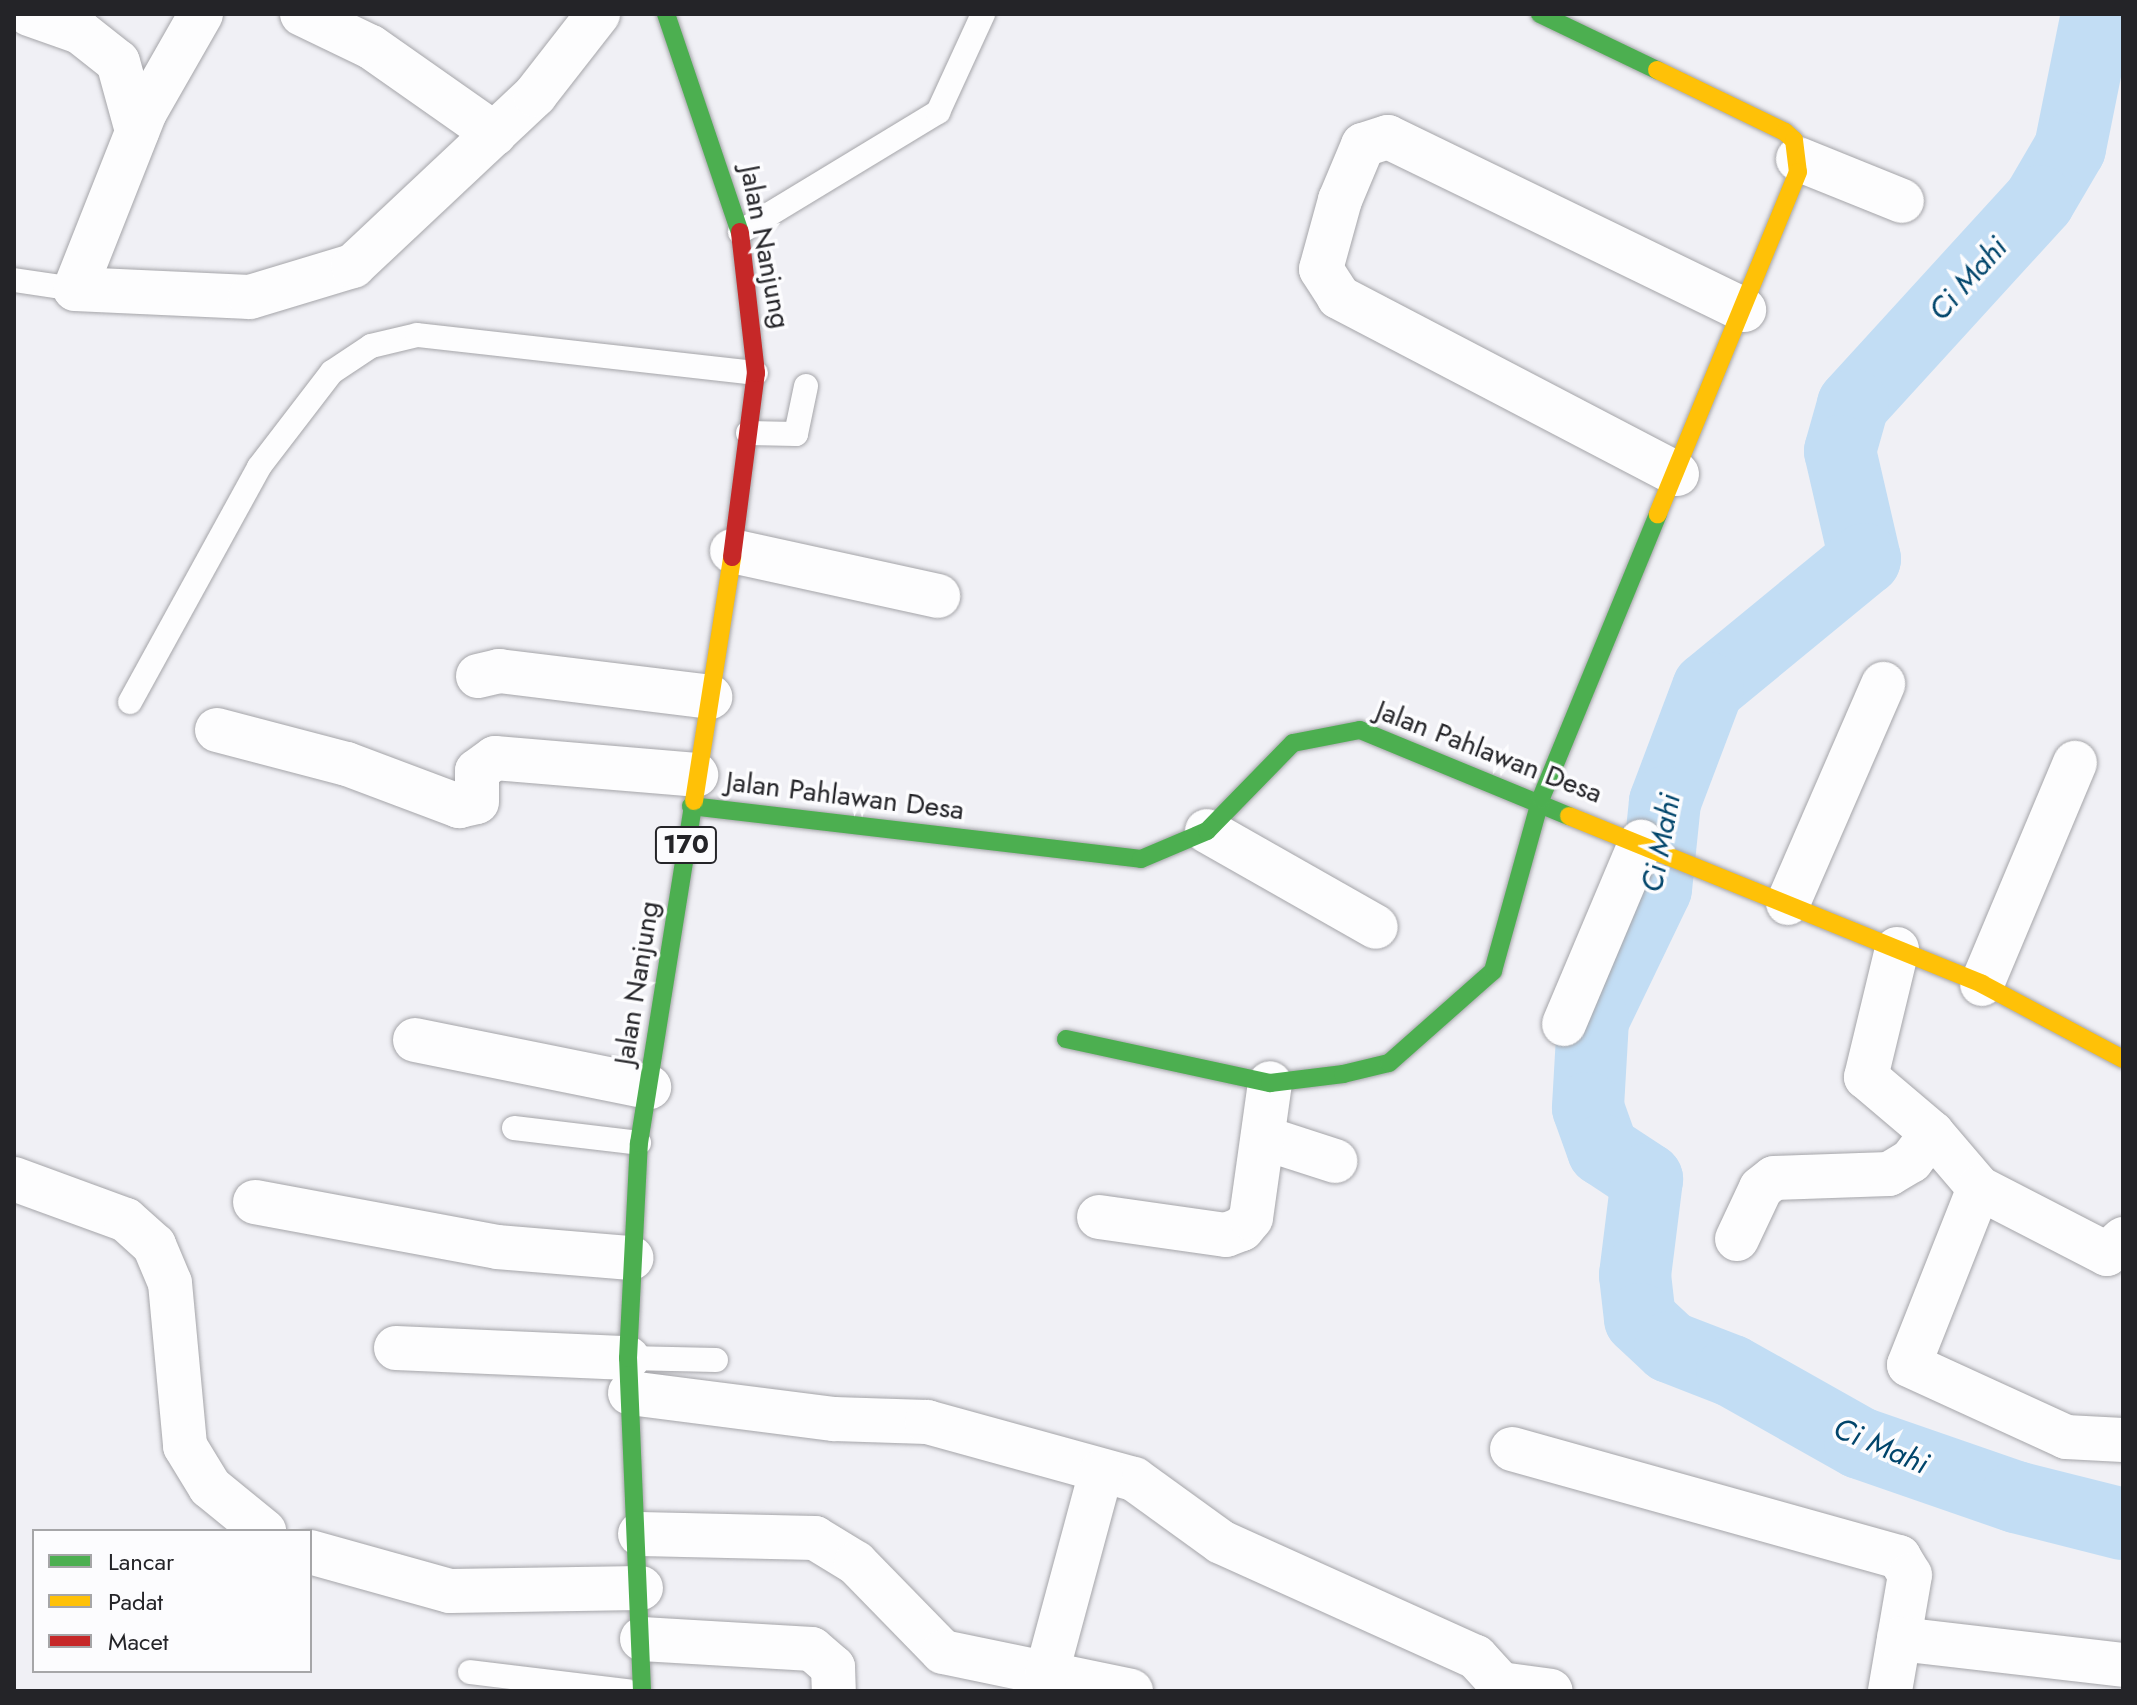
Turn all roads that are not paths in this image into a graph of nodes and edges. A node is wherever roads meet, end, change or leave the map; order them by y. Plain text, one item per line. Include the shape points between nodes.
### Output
1 (29, 14) edge
2 (201, 14) edge
3 (302, 14) edge
4 (598, 14) edge
5 (666, 14) edge
6 (983, 14) edge
7 (1540, 14) edge
8 (137, 131) junction
9 (495, 134) junction
10 (1798, 159) junction
11 (1902, 201) dead end
12 (740, 232) junction
13 (14, 280) edge
14 (75, 289) junction
15 (1744, 310) junction
16 (756, 373) junction
17 (806, 386) dead end
18 (748, 433) junction
19 (1677, 474) junction
20 (732, 551) junction
21 (938, 596) dead end
22 (478, 676) dead end
23 (1883, 684) dead end
24 (710, 697) junction
25 (130, 702) dead end
26 (217, 730) dead end
27 (2075, 763) dead end
28 (693, 791) junction
29 (1541, 798) junction
30 (1207, 831) junction
31 (1657, 850) junction
32 (1788, 903) junction
33 (1376, 927) dead end
34 (1897, 949) junction
35 (1982, 984) junction
36 (1564, 1024) dead end
37 (1066, 1039) dead end
38 (415, 1040) dead end
39 (2123, 1059) edge
40 (1270, 1083) junction
41 (649, 1087) junction
42 (514, 1128) dead end
43 (1932, 1133) junction
44 (1264, 1138) junction
45 (639, 1143) junction
46 (1335, 1161) dead end
47 (14, 1179) edge
48 (1979, 1188) junction
49 (255, 1202) dead end
50 (1099, 1217) dead end
51 (1737, 1239) dead end
52 (2123, 1239) edge
53 (632, 1258) junction
54 (396, 1348) dead end
55 (716, 1360) dead end
56 (629, 1375) junction
57 (2123, 1440) edge
58 (1512, 1449) dead end
59 (1101, 1472) junction
60 (262, 1529) edge
61 (640, 1534) junction
62 (312, 1553) edge
63 (641, 1588) junction
64 (642, 1639) junction
65 (1899, 1639) junction
66 (2123, 1665) edge
67 (470, 1672) dead end
68 (1047, 1672) junction
69 (1508, 1688) edge
70 (628, 1691) edge
71 (642, 1691) edge
72 (834, 1691) edge
73 (1131, 1691) edge
74 (1551, 1691) edge
75 (1890, 1691) edge

1 - 8 street via 80,32 118,62
2 - 8 street
3 - 9 street via 371,47
4 - 9 street
5 - 12 main road, Jalan Nanjung / 170
6 - 12 lane via 938,112
7 - 10 main road via 1785,132
8 - 14 street
9 - 14 street via 353,266 329,277 250,297
10 - 11 street
10 - 15 main road
12 - 16 main road, Jalan Nanjung / 170 via 756,327
13 - 14 lane
15 - 19 main road
15 - 19 street via 1388,137 1363,145 1340,200 1321,269 1339,297
16 - 18 main road, Jalan Nanjung / 170
16 - 25 lane via 417,335 371,346 332,372 259,467
17 - 18 lane via 796,434
18 - 20 main road, Jalan Nanjung / 170
19 - 29 main road
20 - 21 street
20 - 24 main road, Jalan Nanjung / 170
22 - 24 street via 499,671
23 - 32 street
24 - 28 main road, Jalan Nanjung / 170
26 - 28 street via 347,764 459,806 477,802 477,771 495,758
27 - 35 street
28 - 30 main road, Jalan Pahlawan Desa via 1107,860 1164,854
28 - 41 main road, Jalan Nanjung / 170
29 - 30 main road, Jalan Pahlawan Desa via 1377,736 1340,730 1276,753
29 - 31 main road, Jalan Pahlawan Desa
29 - 40 main road via 1486,984 1389,1063
30 - 33 street
31 - 32 main road, Jalan Pahlawan Desa
31 - 36 street
32 - 34 main road, Jalan Pahlawan Desa
34 - 35 main road, Jalan Pahlawan Desa
34 - 43 street via 1864,1069
35 - 39 main road, Jalan Pahlawan Desa
37 - 40 main road
38 - 41 street
40 - 44 street
41 - 45 main road, Jalan Nanjung / 170
42 - 45 lane
43 - 48 street
43 - 51 street via 1911,1161 1889,1174 1774,1178 1761,1188
44 - 46 street
44 - 50 street via 1251,1218 1242,1229 1226,1235
45 - 53 main road, Jalan Nanjung / 170
47 - 60 street via 126,1220 154,1245 170,1283 185,1446 210,1487
48 - 52 street via 2107,1254
48 - 57 street via 1909,1365 2066,1437
49 - 53 street via 497,1247
53 - 56 main road, Jalan Nanjung / 170
54 - 56 street
55 - 56 lane
56 - 59 street via 834,1419 927,1422
56 - 61 main road, Jalan Nanjung / 170
58 - 65 street via 1899,1557 1910,1575
59 - 68 street
59 - 69 street via 1134,1479 1221,1542 1476,1657
61 - 63 main road, Jalan Nanjung / 170
61 - 68 street via 815,1538 856,1563 943,1652
62 - 63 street via 450,1591
63 - 64 main road, Jalan Nanjung / 170
64 - 71 main road, Jalan Nanjung / 170
64 - 72 street via 812,1649 833,1667
65 - 66 street
65 - 75 street
67 - 70 lane
68 - 73 street
69 - 74 street

